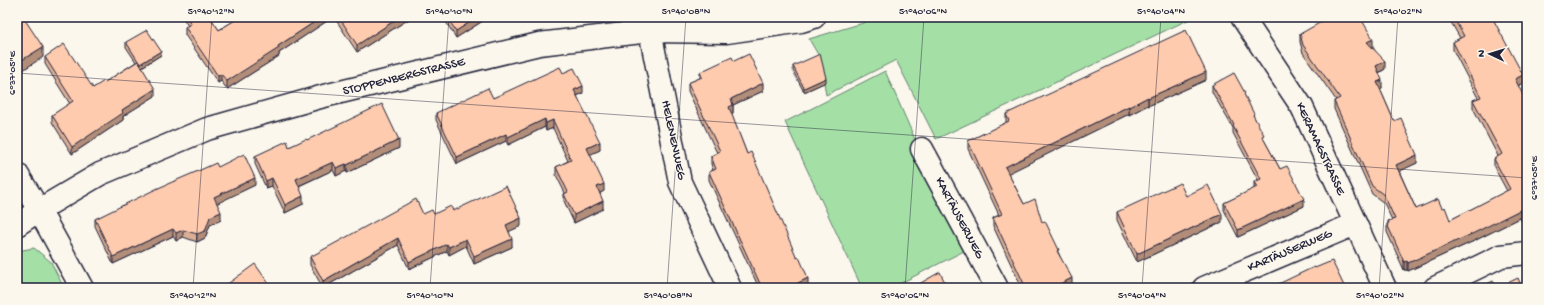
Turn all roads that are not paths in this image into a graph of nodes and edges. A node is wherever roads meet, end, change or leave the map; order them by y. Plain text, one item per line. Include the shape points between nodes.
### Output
1 (1242, 17) edge
2 (805, 18) edge
3 (650, 31) junction
4 (922, 148) dead end
5 (17, 174) edge
6 (39, 210) junction
7 (1355, 224) junction
8 (17, 225) edge
9 (1527, 253) edge
10 (82, 288) edge
11 (730, 288) edge
12 (997, 288) edge
13 (1204, 288) edge
14 (1385, 288) edge
15 (1435, 288) edge

1 - 7 street, KERAMAGSTRASSE via 1302,107
2 - 3 street, STOPPENBERGSTRASSE via 727,32
3 - 6 street, STOPPENBERGSTRASSE via 539,44 324,96 207,129 100,174
3 - 11 street, HELENENWEG via 680,182
4 - 12 street, KARTÄUSERWEG
5 - 6 street
6 - 8 street, STOPPENBERGSTRASSE
6 - 10 street
7 - 13 street, KARTÄUSERWEG
7 - 14 street, KERAMAGSTRASSE
9 - 15 street via 1501,256

